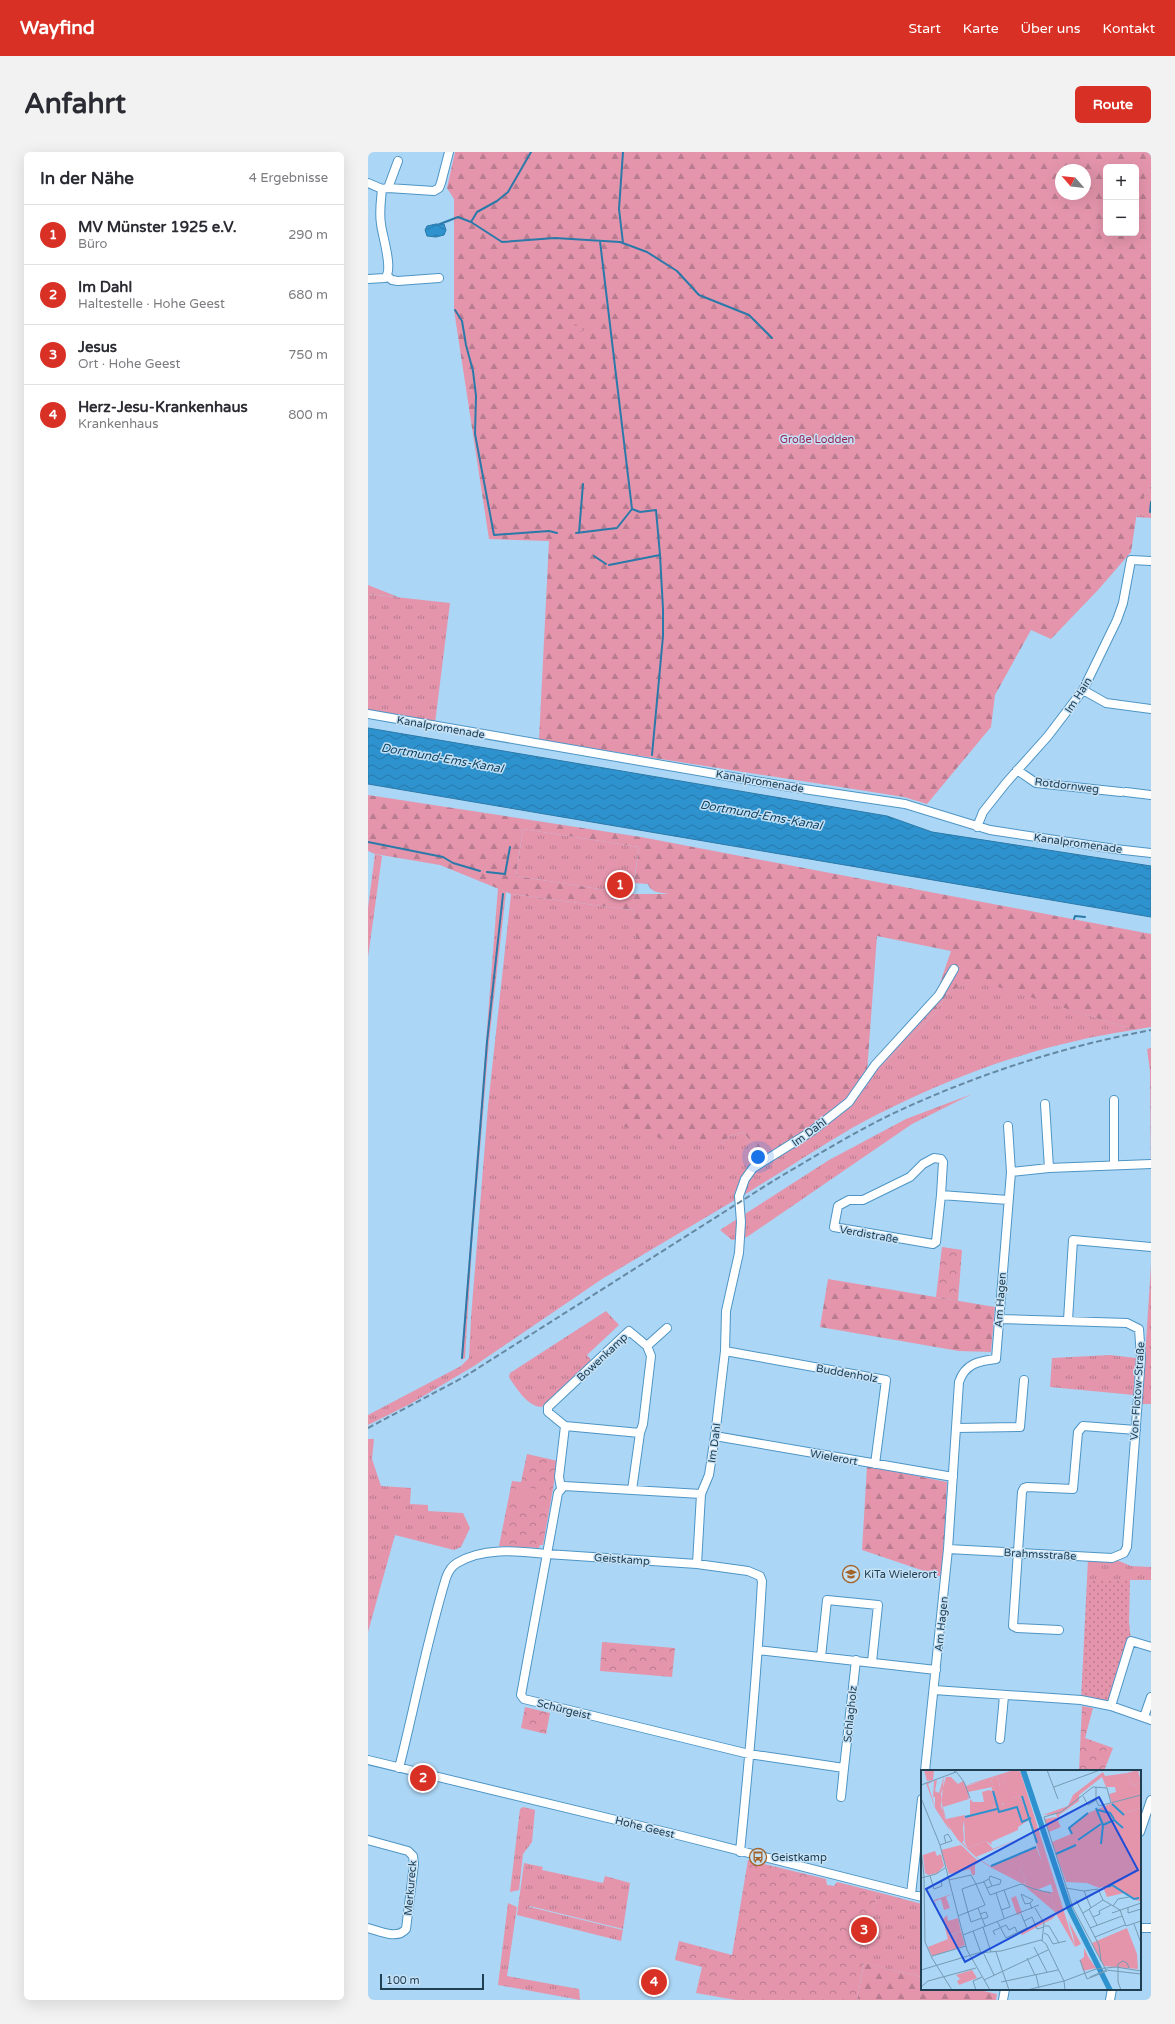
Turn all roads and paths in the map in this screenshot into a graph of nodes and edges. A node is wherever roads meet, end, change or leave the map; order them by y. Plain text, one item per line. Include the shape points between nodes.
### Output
1 (449, 152) edge
2 (398, 161) dead end
3 (368, 183) edge
4 (385, 188) junction
5 (387, 276) junction
6 (439, 278) dead end
7 (368, 279) edge
8 (1151, 561) edge
9 (1083, 690) junction
10 (1151, 709) edge
11 (368, 714) edge
12 (1017, 770) junction
13 (1151, 795) edge
14 (977, 827) junction
15 (1151, 853) edge
16 (954, 969) dead end
17 (1114, 1100) dead end
18 (1045, 1104) dead end
19 (1008, 1126) dead end
20 (1114, 1164) junction
21 (1151, 1164) edge
22 (1049, 1168) junction
23 (1011, 1172) junction
24 (941, 1195) junction
25 (1008, 1200) junction
26 (1151, 1247) edge
27 (999, 1319) junction
28 (1068, 1320) junction
29 (667, 1328) dead end
30 (646, 1346) junction
31 (725, 1351) junction
32 (1024, 1380) dead end
33 (565, 1426) junction
34 (957, 1428) junction
35 (1136, 1430) junction
36 (640, 1434) junction
37 (715, 1436) junction
38 (875, 1464) junction
39 (953, 1477) junction
40 (561, 1488) junction
41 (632, 1490) junction
42 (701, 1494) junction
43 (1127, 1548) joint
44 (948, 1549) junction
45 (1018, 1553) junction
46 (546, 1554) junction
47 (696, 1564) junction
48 (1058, 1630) dead end
49 (1151, 1647) edge
50 (758, 1650) junction
51 (821, 1657) junction
52 (856, 1660) junction
53 (872, 1662) junction
54 (936, 1670) junction
55 (934, 1690) junction
56 (1004, 1696) junction
57 (1151, 1697) edge
58 (1111, 1706) junction
59 (1148, 1719) edge
60 (1000, 1739) dead end
61 (749, 1754) junction
62 (368, 1760) edge
63 (400, 1768) junction
64 (844, 1768) junction
65 (925, 1770) edge
66 (841, 1797) dead end
67 (1151, 1801) edge
68 (921, 1808) edge
69 (1141, 1823) edge
70 (368, 1840) edge
71 (740, 1852) junction
72 (911, 1894) junction
73 (921, 1897) edge
74 (368, 1928) edge
75 (1005, 1990) edge
76 (1112, 1990) edge
77 (1003, 2000) edge
78 (1110, 2000) edge

1 - 4 street via 441,183 436,190
2 - 4 street
3 - 4 street
4 - 5 street via 380,223 387,253
5 - 6 street via 398,281
5 - 7 street via 381,279
8 - 9 street, Im Hain via 1130,562 1123,603 1117,620
9 - 10 street via 1106,703
9 - 12 street, Im Hain via 1048,736
11 - 14 street, Kanalpromenade via 790,787 905,804
12 - 13 street, Rotdornweg via 1036,783
12 - 14 street, Im Hain via 983,812
14 - 15 street, Kanalpromenade
16 - 31 street, Im Dahl via 939,995 876,1065 849,1102 812,1131 753,1168 745,1179 739,1196 742,1222 739,1253 726,1311
17 - 20 street
18 - 22 street
19 - 23 street, Am Hagen
20 - 21 street
20 - 22 street
22 - 23 street
23 - 25 street, Am Hagen
24 - 24 street, Verdistraße via 943,1162 934,1158 923,1164 910,1177 862,1200 849,1200 838,1206 834,1227 933,1244 938,1236
24 - 25 street
25 - 27 street, Am Hagen
26 - 28 street via 1074,1240
27 - 28 street, Von-Flotow-Straße
27 - 34 street, Am Hagen via 996,1359 974,1363 961,1375
28 - 35 street, Von-Flotow-Straße via 1127,1323 1140,1329 1141,1357
29 - 30 street
30 - 33 street, Bowenkamp via 629,1330 548,1407 548,1412
30 - 36 street via 651,1356
31 - 37 street, Im Dahl
31 - 38 street, Buddenholz via 886,1380
32 - 34 street via 1020,1427
33 - 36 street
33 - 40 street via 559,1477
34 - 39 street, Am Hagen
35 - 43 street, Von-Flotow-Straße
35 - 45 street via 1083,1426 1080,1428 1073,1489 1024,1488
36 - 41 street
37 - 38 street, Wielerort
37 - 42 street, Im Dahl via 709,1475
38 - 39 street, Wielerort
39 - 44 street, Am Hagen
40 - 41 street via 567,1485
40 - 46 street
41 - 42 street
42 - 47 street
43 - 45 street, Brahmsstraße via 1124,1553 1112,1558
44 - 45 street, Brahmsstraße
44 - 54 street, Am Hagen
45 - 48 street via 1013,1626
46 - 47 street, Geistkamp
46 - 61 street, Schürgeist via 521,1697
46 - 63 street via 488,1552 470,1557 453,1566 437,1611
47 - 50 street, Geistkamp via 748,1571 760,1576 762,1581
49 - 58 street via 1131,1641
50 - 51 street
50 - 61 street, Geistkamp
51 - 52 street
51 - 53 street via 827,1600 878,1605
52 - 53 street
52 - 64 street, Schlagholz
53 - 54 street
54 - 55 street, Am Hagen
55 - 56 street
55 - 65 street, Am Hagen
56 - 58 street via 1081,1700
56 - 60 street
57 - 59 street
58 - 59 street
61 - 64 street
61 - 71 street, Geistkamp
62 - 63 street, Hohe Geest
63 - 71 street, Hohe Geest
64 - 66 street, Schlagholz
67 - 69 street
68 - 72 street
70 - 74 street, Merkureck via 408,1851 413,1856 414,1864 404,1932 392,1934
71 - 72 street, Hohe Geest
72 - 73 street, Hohe Geest
75 - 77 street
76 - 78 street

